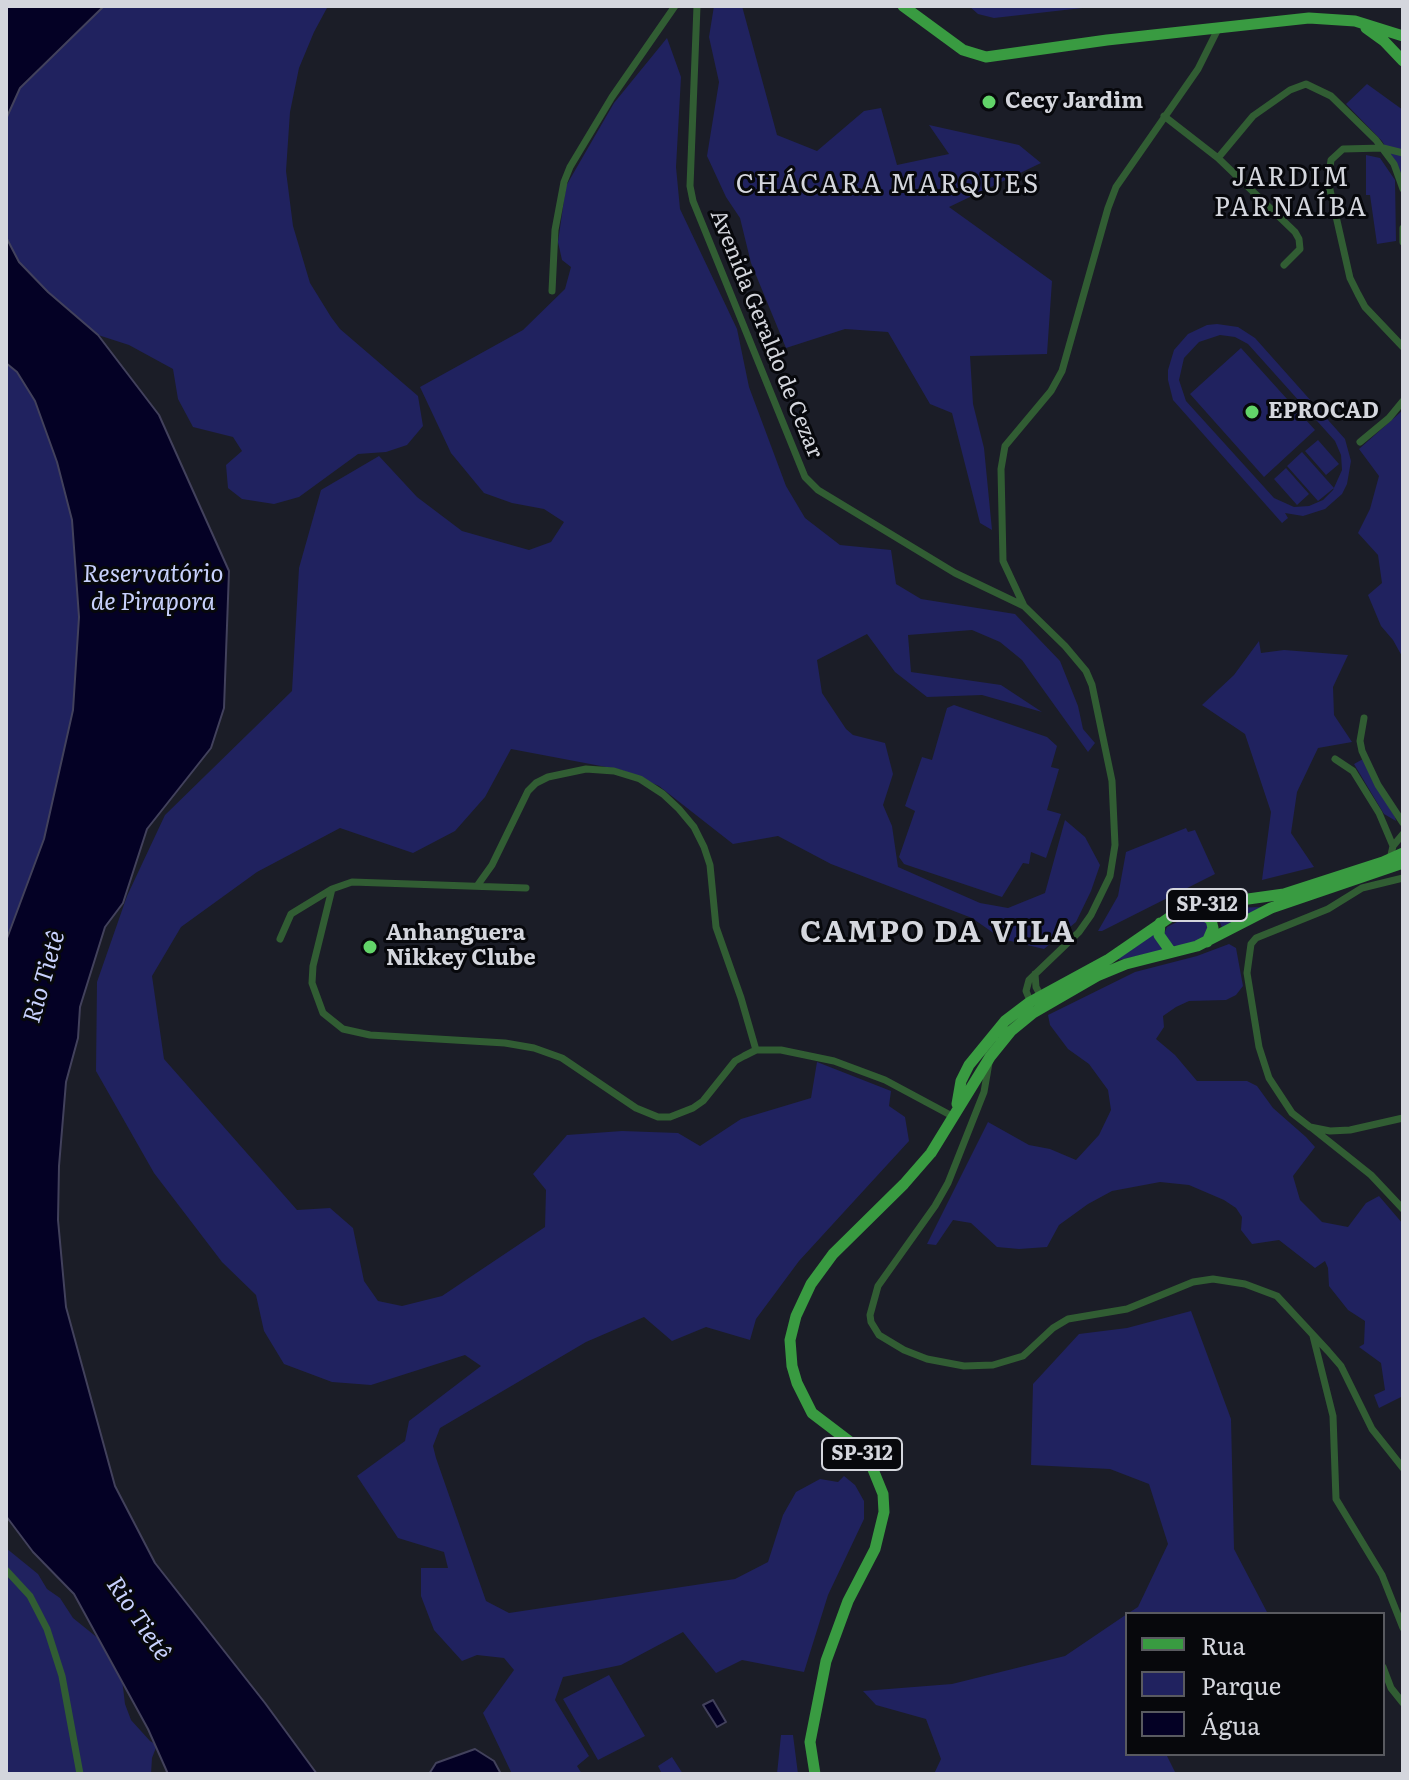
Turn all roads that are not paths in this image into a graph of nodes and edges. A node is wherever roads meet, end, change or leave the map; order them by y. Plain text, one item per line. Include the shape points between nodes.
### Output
1 (675, 6) edge
2 (697, 6) edge
3 (903, 6) edge
4 (1355, 21) junction
5 (1218, 29) junction
6 (1403, 36) edge
7 (1403, 61) edge
8 (1164, 116) junction
9 (1383, 148) junction
10 (1403, 153) edge
11 (1218, 158) junction
12 (1403, 189) edge
13 (1403, 228) edge
14 (1403, 242) edge
15 (1284, 265) dead end
16 (552, 291) dead end
17 (1403, 347) edge
18 (1403, 401) edge
19 (1360, 442) dead end
20 (1024, 606) junction
21 (1364, 718) dead end
22 (1335, 759) dead end
23 (1403, 823) edge
24 (1403, 834) edge
25 (1398, 849) edge
26 (1403, 863) edge
27 (1403, 878) edge
28 (1348, 882) junction
29 (477, 886) junction
30 (526, 888) dead end
31 (1362, 888) junction
32 (332, 889) junction
33 (1193, 908) junction
34 (1160, 923) junction
35 (280, 939) dead end
36 (1207, 942) junction
37 (1171, 952) junction
38 (1039, 1003) junction
39 (991, 1035) junction
40 (756, 1050) junction
41 (990, 1057) junction
42 (955, 1115) junction
43 (1403, 1118) edge
44 (1310, 1127) junction
45 (1403, 1209) edge
46 (1312, 1334) junction
47 (1403, 1468) edge
48 (6, 1570) edge
49 (1403, 1628) edge
50 (1385, 1672) edge
51 (1403, 1703) edge
52 (80, 1774) edge
53 (815, 1774) edge

1 - 16 street via 570,167 555,230
2 - 20 street, Avenida Geraldo de Cezar via 693,201 805,477 955,573
3 - 5 main road via 963,50 986,57
4 - 5 main road via 1309,18
4 - 6 main road
4 - 7 main road
5 - 8 street via 1198,69
8 - 11 street
8 - 20 street via 1116,187 1058,380 1005,446 1003,561
9 - 10 street
9 - 11 street via 1331,96 1306,84 1253,116
9 - 12 street
9 - 17 street via 1336,153 1328,181 1354,286 1365,307
11 - 15 street via 1295,232 1300,249
13 - 14 street
18 - 19 street
20 - 38 street, Avenida Geraldo de Cezar via 1065,646 1092,685 1108,755 1115,826 1110,876 1091,915 1026,985 1026,995
21 - 23 street via 1362,751
22 - 25 street via 1359,779
24 - 25 street
25 - 33 main road, SP-312 via 1390,859 1284,894
26 - 28 main road, SP-312
27 - 31 street
28 - 31 street
28 - 36 main road, SP-312 via 1271,908
29 - 30 street
29 - 32 street via 361,882
29 - 40 street via 536,783 586,769 640,779 679,809 704,847 716,927
31 - 44 street via 1251,944 1248,986 1259,1047 1269,1078 1292,1113
32 - 35 street via 291,914
32 - 40 street via 312,983 323,1013 343,1029 534,1048 562,1058 658,1117 693,1108 735,1061
33 - 34 main road, SP-312
33 - 36 main road via 1211,920
34 - 37 main road via 1161,940
34 - 38 main road, SP-312
36 - 37 main road, SP-312
37 - 38 main road, SP-312 via 1126,964
38 - 39 main road, SP-312 via 1011,1015
38 - 41 main road, SP-312
39 - 41 street
39 - 42 main road, SP-312 via 961,1081
40 - 42 street via 834,1061
41 - 42 main road, SP-312
41 - 46 street via 984,1092 948,1183 878,1286 871,1305 874,1329 890,1343 952,1364 1003,1364 1023,1356 1068,1319 1127,1309 1183,1284 1213,1279 1277,1296
42 - 53 main road, SP-312 via 904,1184 823,1266 792,1331 792,1366 805,1400 812,1413 858,1448 872,1467 884,1512 875,1549 826,1661 810,1742
43 - 44 street via 1350,1130
44 - 45 street via 1371,1175
46 - 47 street via 1341,1366 1372,1429
46 - 49 street via 1333,1416 1336,1499 1382,1575
48 - 52 street via 30,1596 47,1629 62,1676
50 - 51 street

